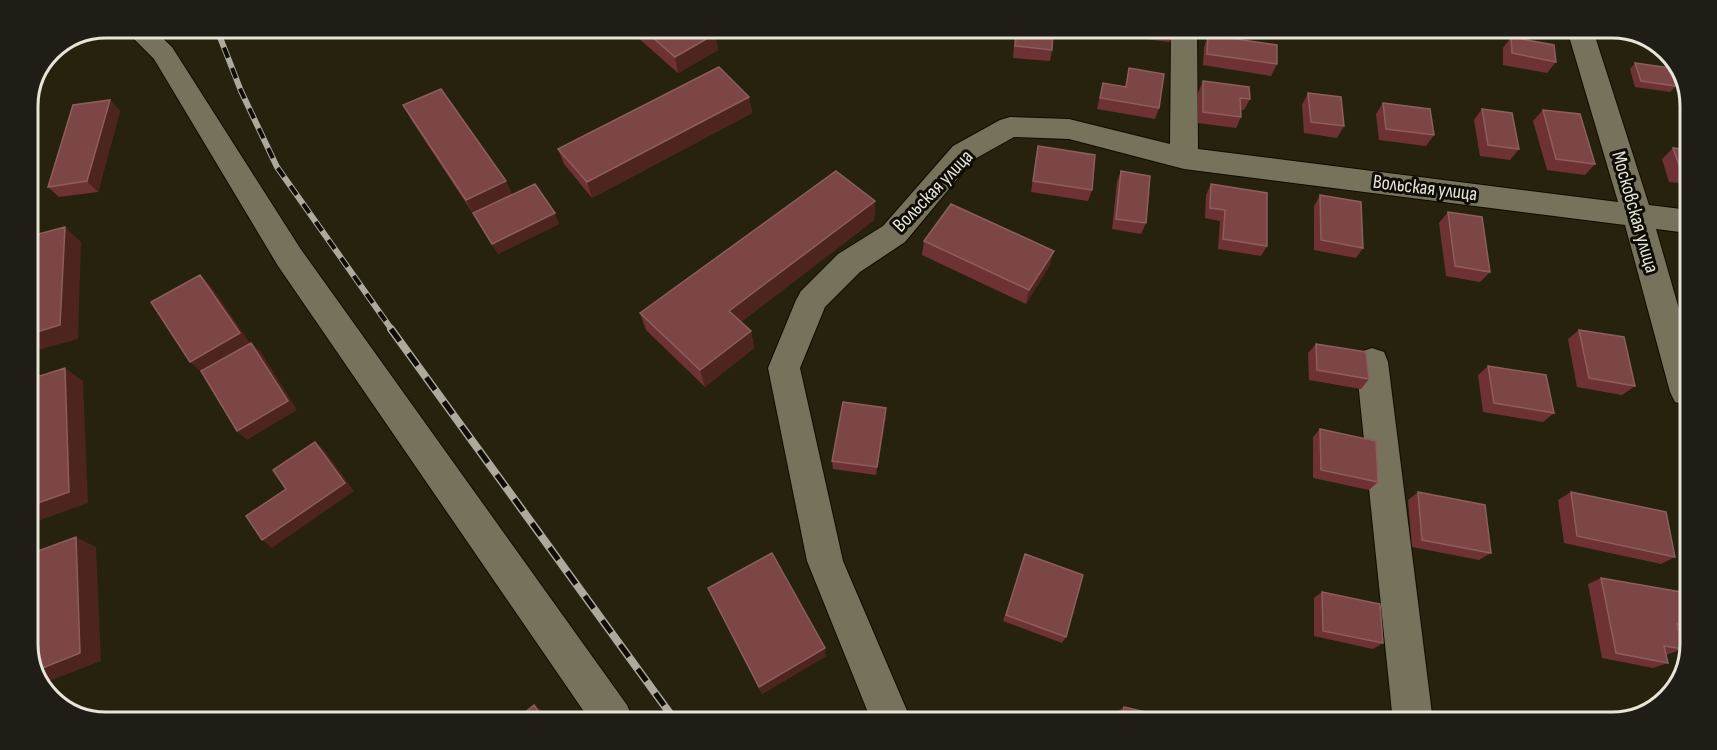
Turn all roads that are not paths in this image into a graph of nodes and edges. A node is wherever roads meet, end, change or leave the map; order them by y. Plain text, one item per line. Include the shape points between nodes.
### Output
1 (147, 38) edge
2 (1184, 38) edge
3 (1583, 38) edge
4 (1184, 158) junction
5 (1637, 215) junction
6 (1679, 221) edge
7 (1372, 362) dead end
8 (1679, 365) edge
9 (608, 712) edge
10 (888, 712) edge
11 (1412, 712) edge

1 - 9 street via 163,53 289,257
2 - 4 street
3 - 5 street, Московская улица
4 - 5 street, Вольская улица
4 - 10 street, Вольская улица via 1069,129 1010,127 963,153 894,234 849,263 812,300 784,368 825,561
5 - 6 street, Вольская улица
5 - 8 street, Московская улица
7 - 11 street

